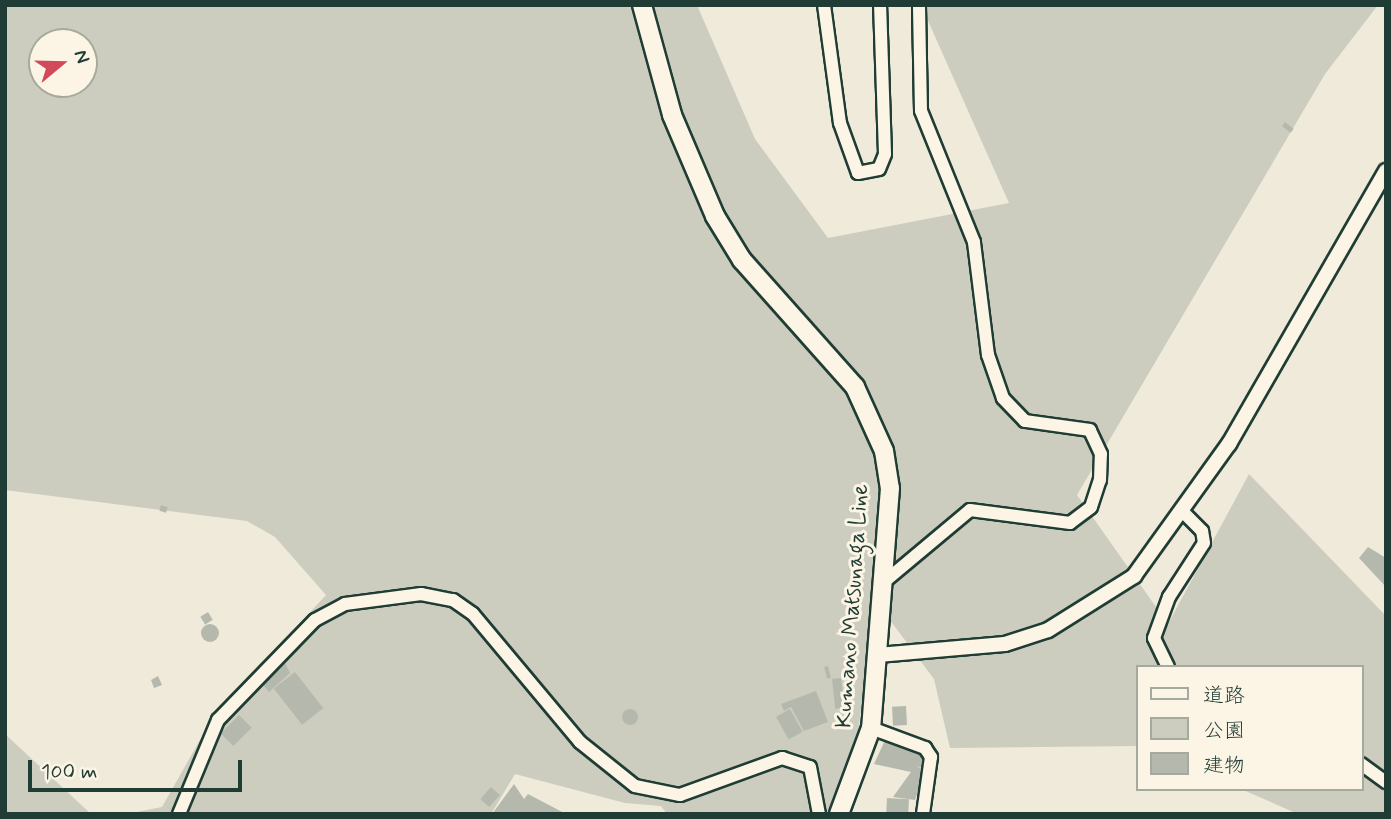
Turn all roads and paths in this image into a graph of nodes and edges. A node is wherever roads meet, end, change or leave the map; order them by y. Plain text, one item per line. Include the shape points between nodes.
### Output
1 (642, 5) edge
2 (824, 5) edge
3 (880, 5) edge
4 (919, 5) edge
5 (1386, 171) edge
6 (1184, 513) junction
7 (884, 582) junction
8 (878, 655) junction
9 (1167, 665) edge
10 (872, 728) junction
11 (1363, 765) edge
12 (1386, 782) edge
13 (179, 814) edge
14 (819, 814) edge
15 (839, 814) edge
16 (923, 814) edge

1 - 7 main road, Kumano Matsunaga Line via 672,115 715,216 741,260 872,414 890,488
2 - 3 street via 840,123 858,173 879,169 885,154
4 - 7 street via 921,111 974,242 988,355 1003,398 1025,421 1090,430 1101,454 1100,480 1091,507 1070,523 970,510
5 - 6 street
6 - 8 street via 1134,576 1048,631 1005,644
6 - 9 street via 1202,531 1204,543 1169,597 1154,638
7 - 8 main road, Kumano Matsunaga Line
8 - 10 main road, Kumano Matsunaga Line
10 - 15 main road, Kumano Matsunaga Line
10 - 16 street via 925,748 931,757
11 - 12 street
13 - 14 street via 218,720 315,621 345,604 421,594 453,600 473,614 580,742 635,786 680,795 782,758 810,767

